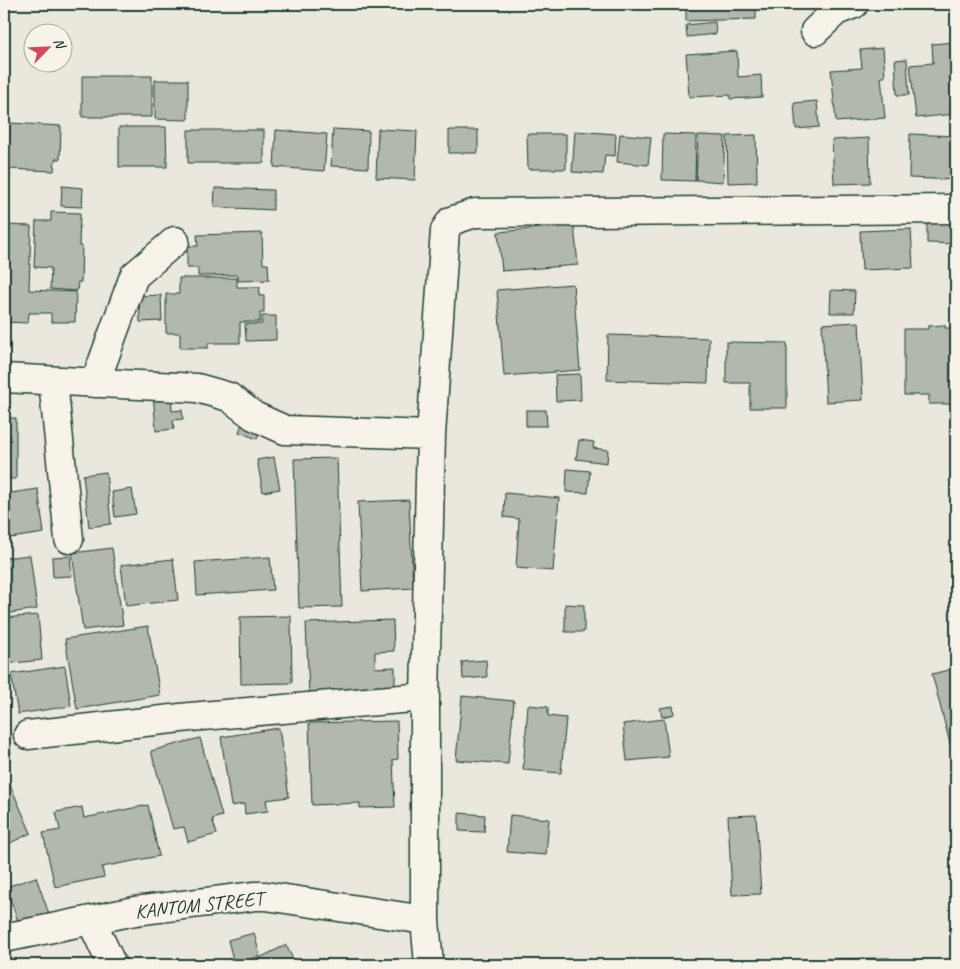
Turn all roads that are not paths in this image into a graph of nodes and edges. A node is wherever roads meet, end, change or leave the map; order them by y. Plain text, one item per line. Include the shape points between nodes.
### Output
1 (854, 4) edge
2 (816, 31) dead end
3 (956, 209) edge
4 (175, 241) dead end
5 (4, 378) edge
6 (53, 381) junction
7 (95, 383) junction
8 (431, 435) junction
9 (69, 539) dead end
10 (425, 698) junction
11 (28, 735) dead end
12 (91, 920) junction
13 (424, 920) junction
14 (4, 938) edge
15 (112, 965) edge
16 (430, 965) edge

1 - 2 street via 836,11
3 - 8 street via 474,213 463,216 451,222 445,230
4 - 7 street via 134,276
5 - 6 street
6 - 7 street
6 - 9 street
7 - 8 street via 196,388 229,397 254,416 285,430
8 - 10 street
10 - 11 street
10 - 13 street
12 - 13 street, KANTOM STREET via 135,911 266,896
12 - 14 street, KANTOM STREET
12 - 15 street
13 - 16 street

